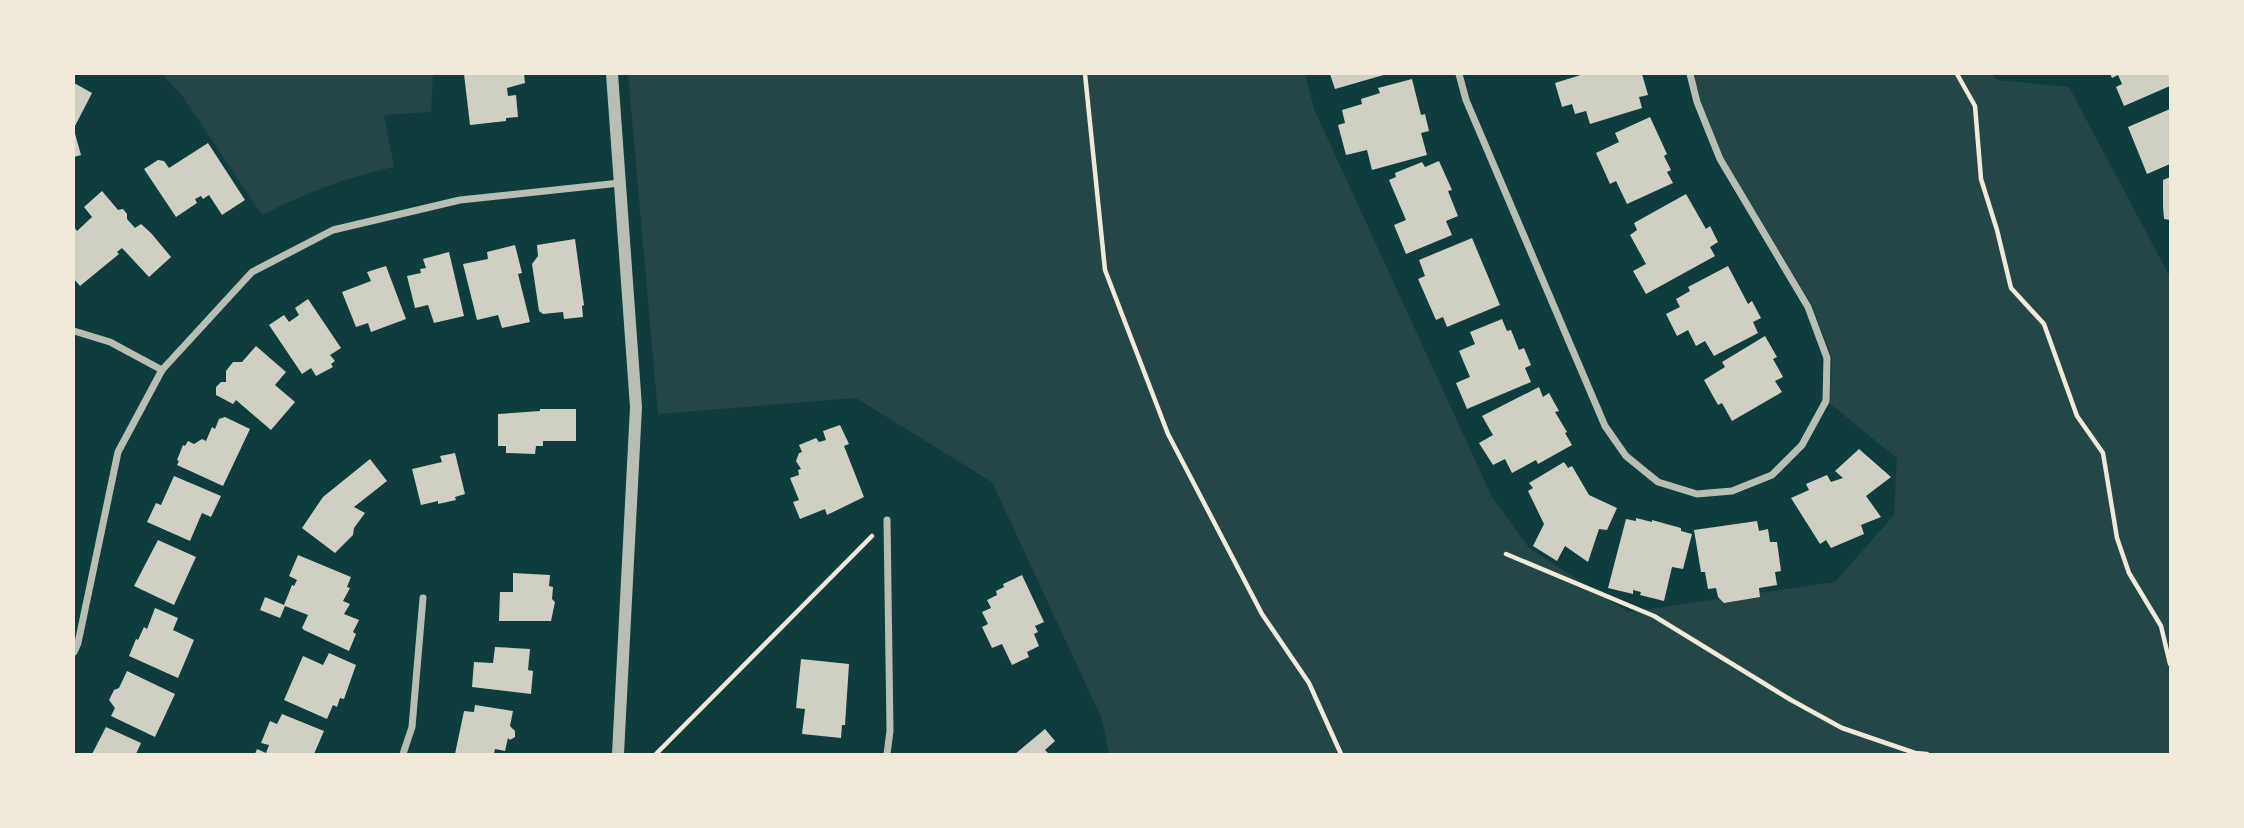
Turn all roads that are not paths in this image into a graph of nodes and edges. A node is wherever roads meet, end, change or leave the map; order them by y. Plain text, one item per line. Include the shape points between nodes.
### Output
1 (612, 74) edge
2 (1459, 74) edge
3 (1690, 74) edge
4 (620, 183) junction
5 (74, 331) edge
6 (162, 370) junction
7 (887, 520) road end
8 (424, 598) dead end
9 (76, 642) edge
10 (74, 652) edge
11 (403, 754) edge
12 (618, 754) edge
13 (887, 754) edge

1 - 4 street
2 - 3 street via 1465,100 1605,426 1626,456 1658,482 1697,494 1732,491 1772,475 1795,453 1826,401 1828,358 1808,307 1720,159
4 - 6 street via 460,200 333,230 252,272
4 - 12 street via 636,407
5 - 6 street via 110,342
6 - 9 street via 118,452
7 - 13 street
8 - 11 street via 412,727
9 - 10 street

